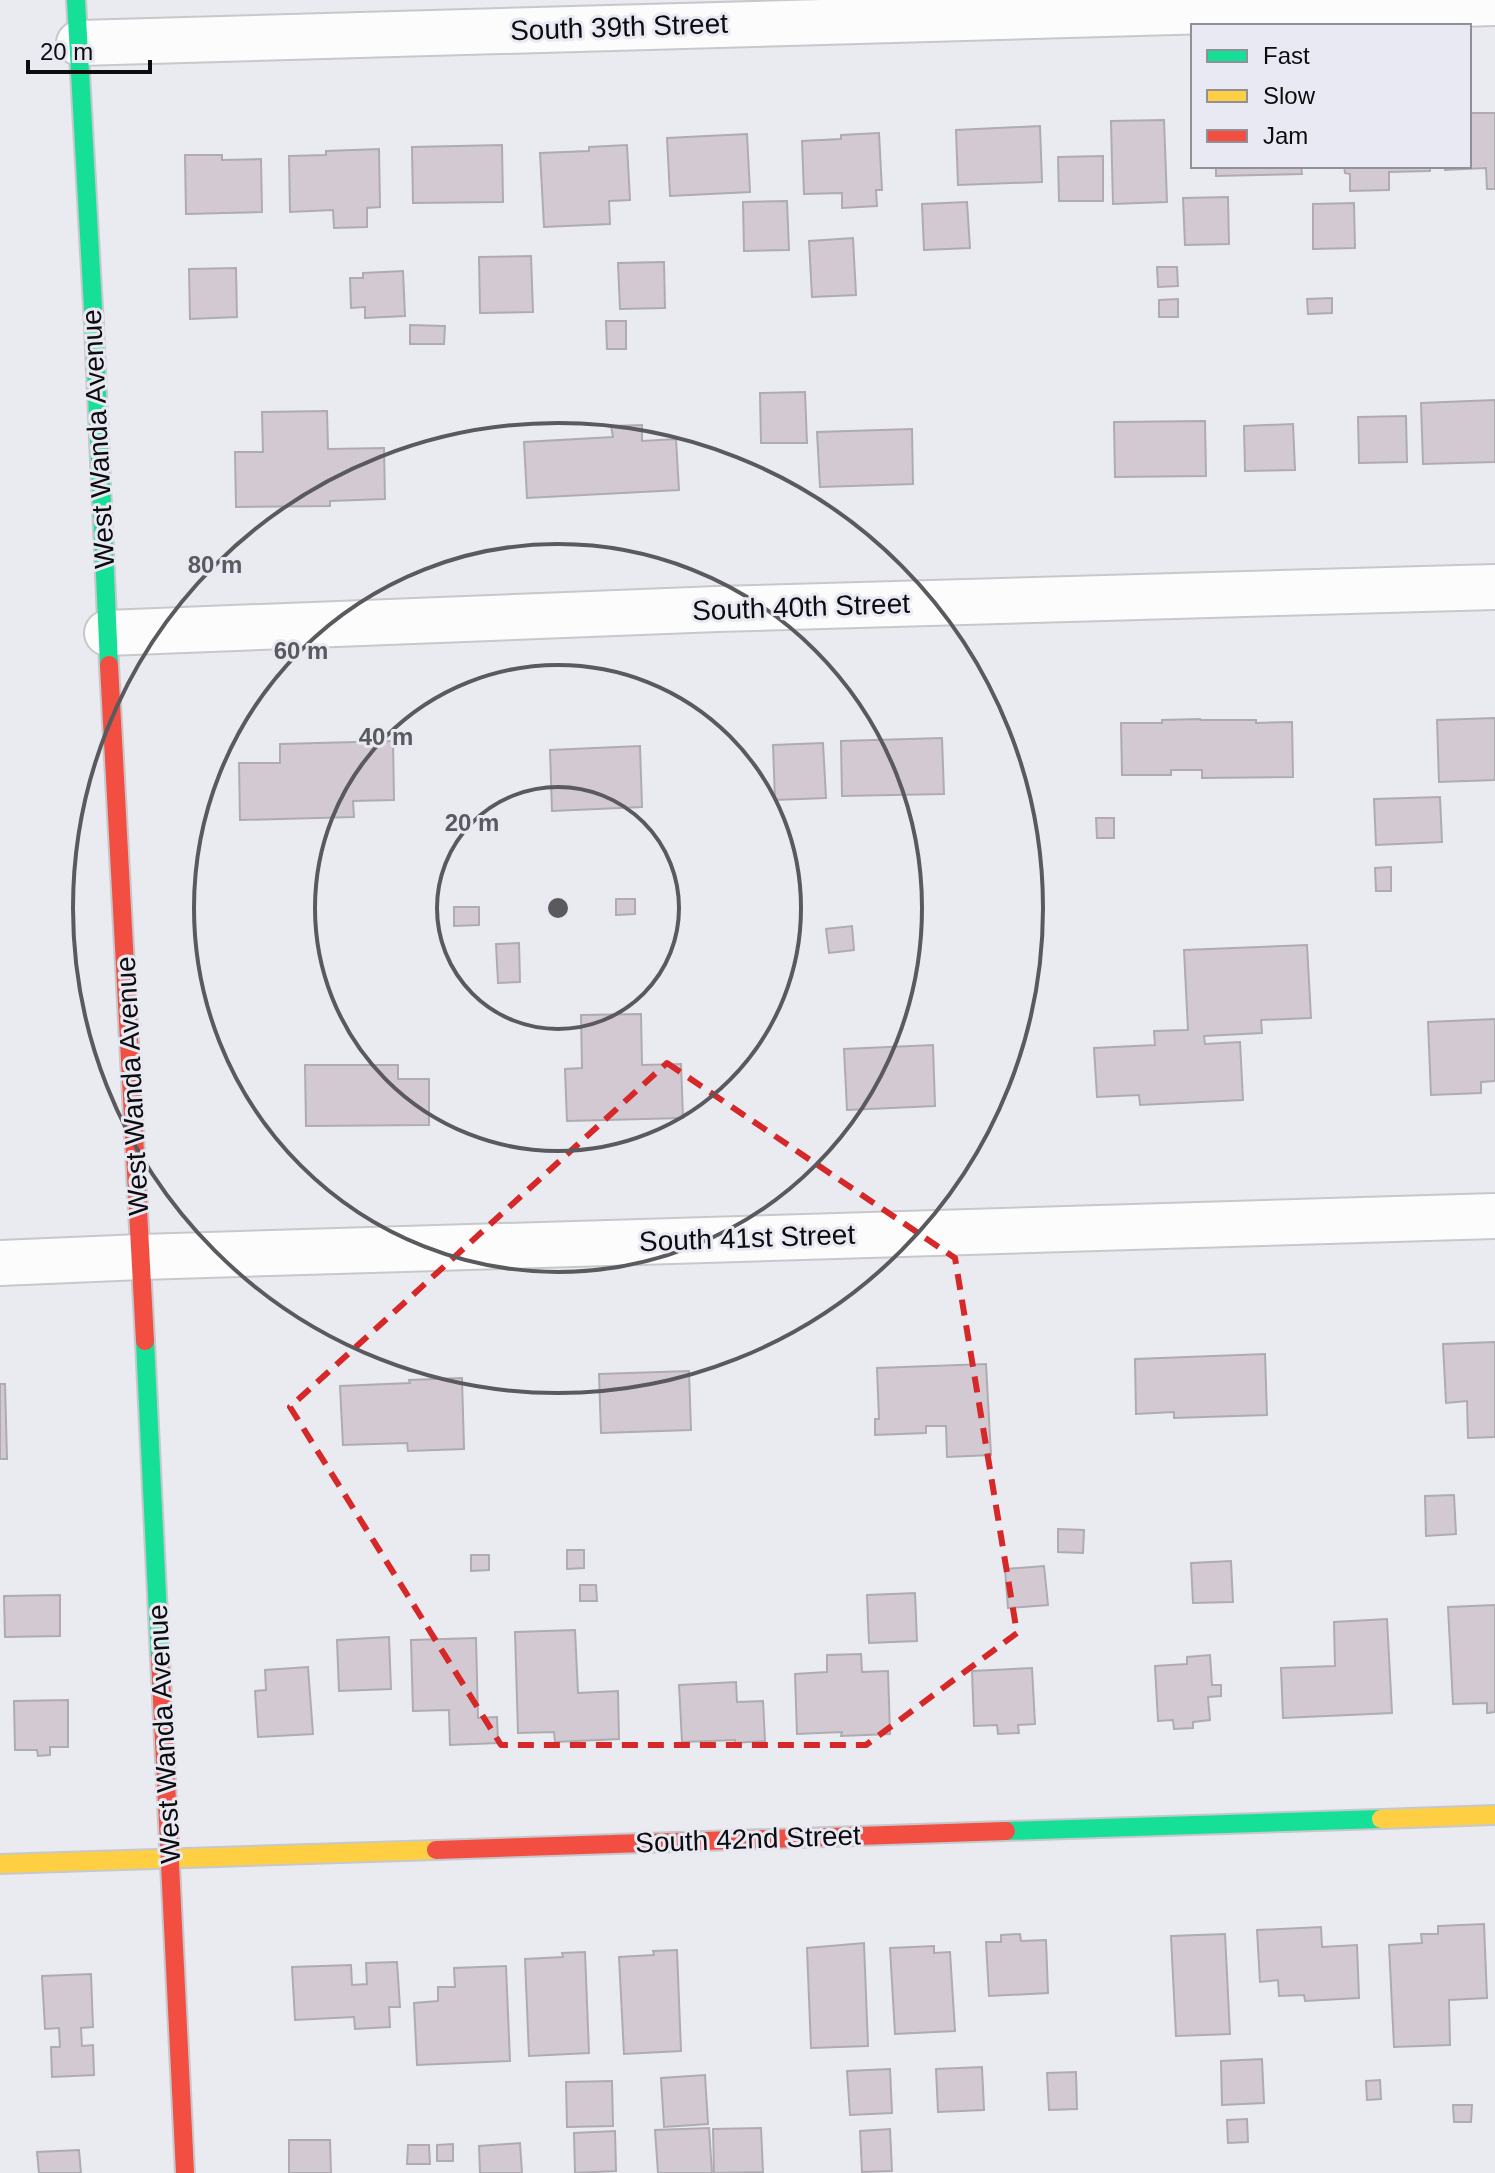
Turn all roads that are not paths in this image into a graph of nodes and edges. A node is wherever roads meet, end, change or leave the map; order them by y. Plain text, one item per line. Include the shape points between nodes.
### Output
1 (76, 0) edge
2 (1495, 3) edge
3 (637, 13) edge
4 (79, 43) junction
5 (1495, 587) edge
6 (107, 633) junction
7 (1495, 1216) edge
8 (141, 1257) junction
9 (0, 1263) edge
10 (1495, 1815) edge
11 (171, 1858) junction
12 (0, 1864) edge
13 (185, 2173) edge

1 - 4 street, West Wanda Avenue
2 - 3 street, South 39th Street
3 - 4 street, South 39th Street
4 - 6 street, West Wanda Avenue
5 - 6 street, South 40th Street
6 - 8 street, West Wanda Avenue
7 - 8 street, South 41st Street
8 - 9 street, South 41st Street
8 - 11 street, West Wanda Avenue
10 - 11 street, South 42nd Street
11 - 12 street, South 42nd Street
11 - 13 street, West Wanda Avenue

